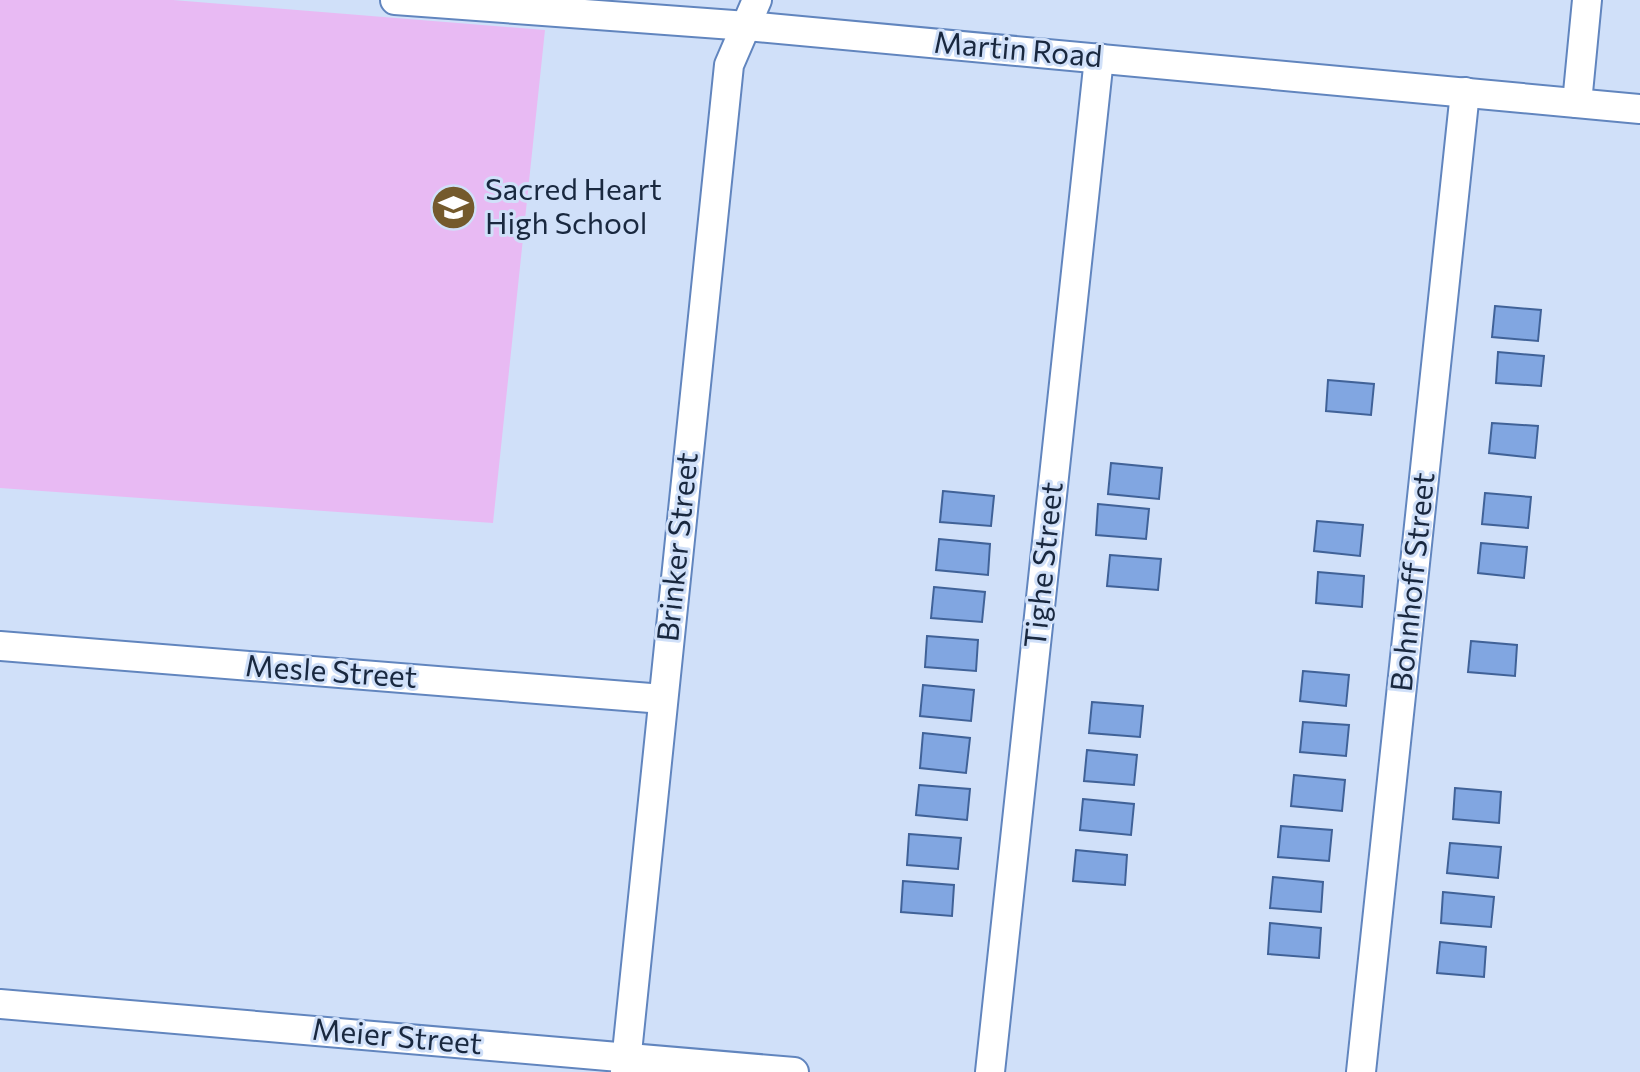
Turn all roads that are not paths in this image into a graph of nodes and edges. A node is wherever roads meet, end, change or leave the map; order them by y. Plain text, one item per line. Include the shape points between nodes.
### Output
1 (395, 0) edge
2 (1587, 0) edge
3 (752, 13) edge
4 (1099, 58) junction
5 (1465, 92) junction
6 (1577, 103) junction
7 (1640, 109) edge
8 (0, 646) edge
9 (663, 699) junction
10 (0, 1004) edge
11 (626, 1064) edge
12 (794, 1072) edge
13 (990, 1072) edge
14 (1361, 1072) edge

1 - 3 street, Martin Road
2 - 6 street
3 - 4 street, Martin Road
3 - 9 street, Brinker Street via 729,65
4 - 5 street, Martin Road
4 - 13 street, Tighe Street
5 - 6 street, Martin Road
5 - 14 street, Bohnhoff Street
6 - 7 street, Martin Road
8 - 9 street, Mesle Street
9 - 11 street, Brinker Street
10 - 11 street, Meier Street
11 - 12 street, Meier Street

